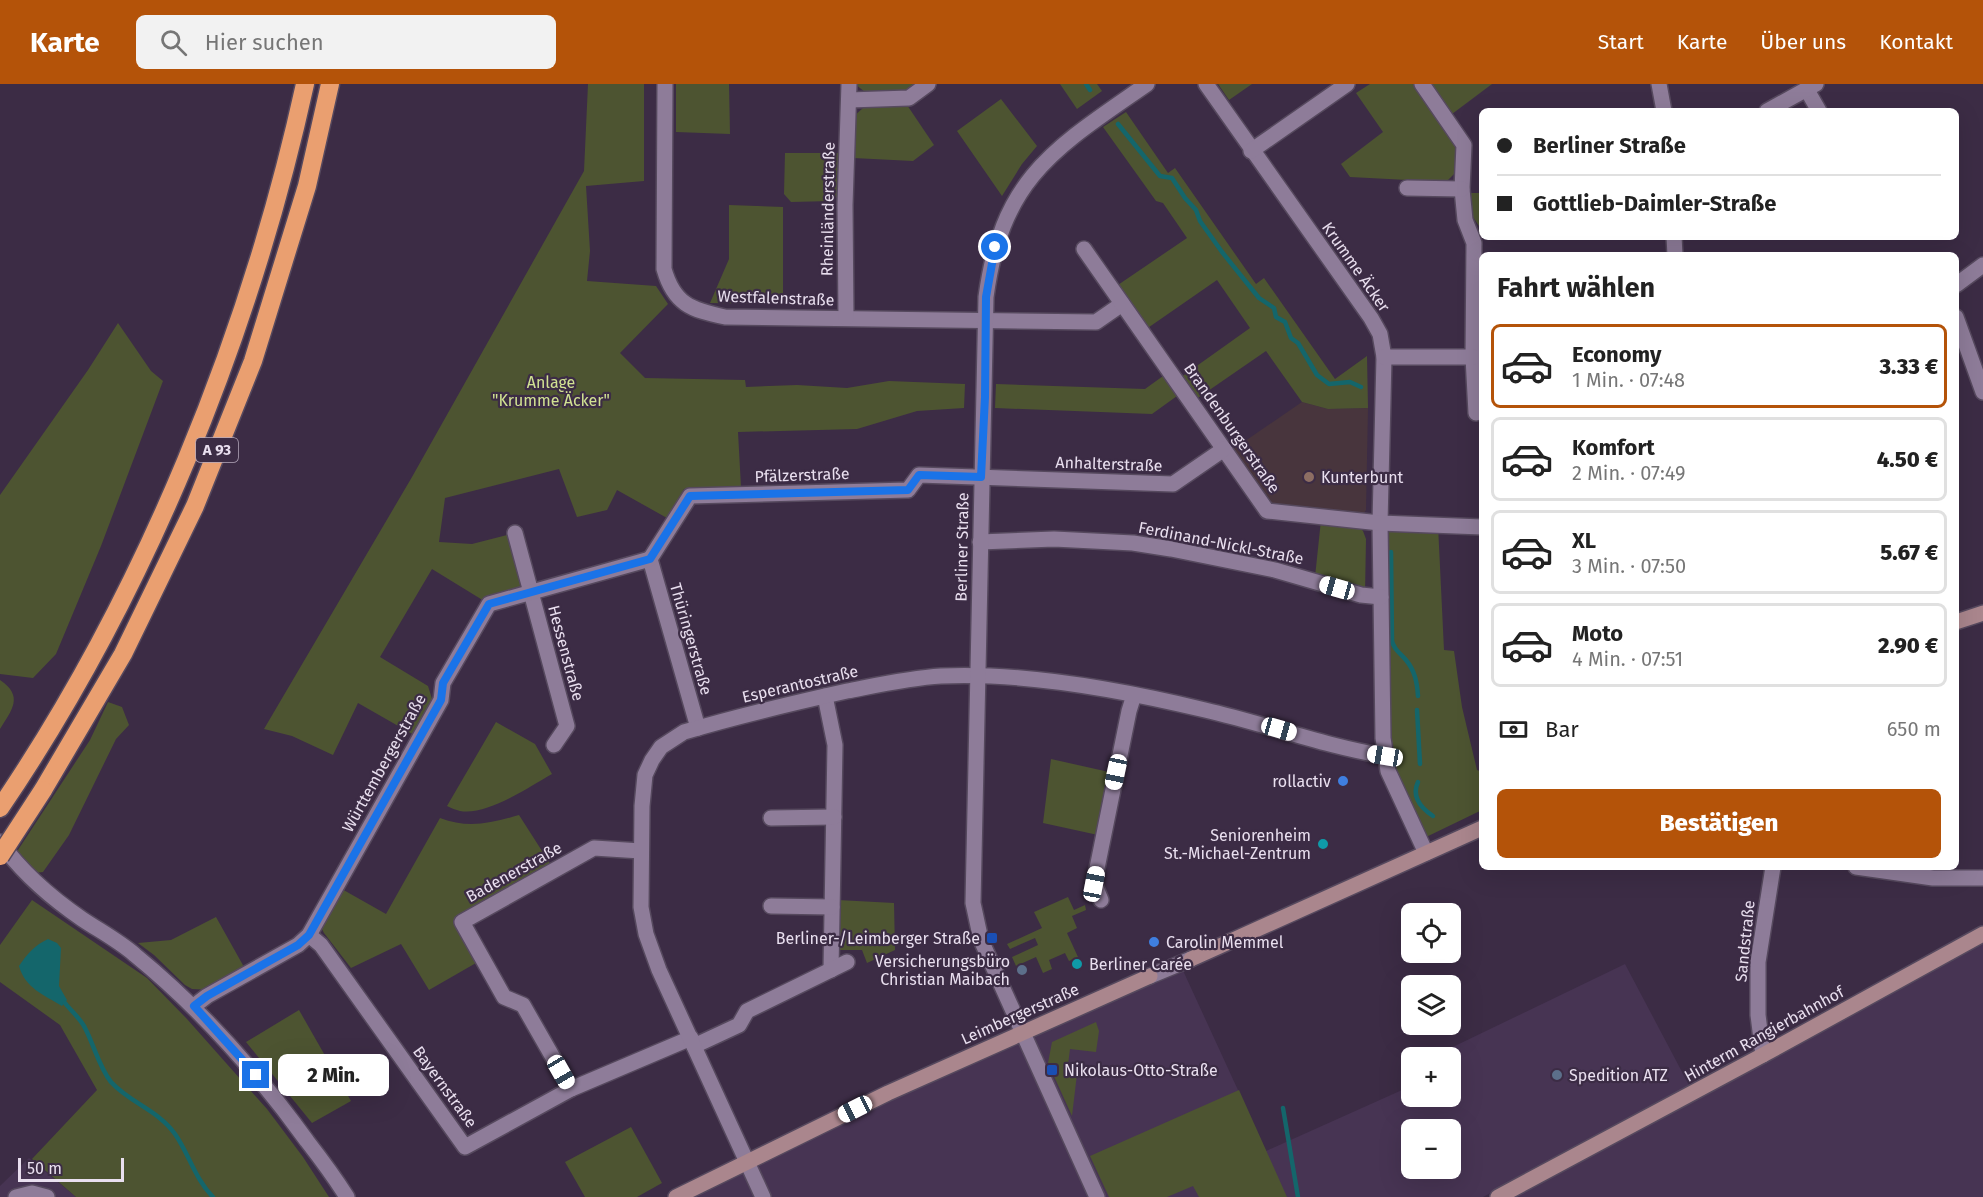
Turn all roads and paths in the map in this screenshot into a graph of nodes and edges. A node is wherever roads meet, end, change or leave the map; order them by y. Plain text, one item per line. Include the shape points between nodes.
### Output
1 (305, 84) edge
2 (330, 84) edge
3 (665, 84) edge
4 (849, 84) edge
5 (928, 84) edge
6 (1147, 84) edge
7 (1206, 84) edge
8 (1347, 84) edge
9 (1422, 84) edge
10 (1659, 84) edge
11 (1811, 87) edge
12 (849, 100) junction
13 (1663, 108) edge
14 (1772, 108) edge
15 (1818, 108) edge
16 (1251, 151) junction
17 (1407, 188) dead end
18 (1462, 189) junction
19 (1084, 249) dead end
20 (1983, 265) edge
21 (1959, 283) edge
22 (1122, 304) junction
23 (846, 318) junction
24 (986, 320) junction
25 (1959, 325) edge
26 (1384, 357) junction
27 (1473, 357) junction
28 (1983, 392) edge
29 (1476, 413) dead end
30 (1224, 448) junction
31 (981, 477) junction
32 (1380, 523) junction
33 (1479, 527) edge
34 (515, 533) dead end
35 (980, 542) junction
36 (650, 559) junction
37 (531, 592) junction
38 (1381, 597) junction
39 (1983, 612) edge
40 (1959, 621) edge
41 (977, 676) junction
42 (1134, 695) junction
43 (825, 696) junction
44 (698, 728) junction
45 (554, 745) dead end
46 (1385, 756) junction
47 (0, 808) edge
48 (771, 818) dead end
49 (834, 818) junction
50 (1479, 829) edge
51 (0, 842) edge
52 (641, 851) junction
53 (1426, 853) junction
54 (0, 856) edge
55 (1773, 870) edge
56 (1877, 870) edge
57 (1983, 878) edge
58 (1101, 900) dead end
59 (771, 906) dead end
60 (832, 907) junction
61 (1983, 934) edge
62 (309, 935) junction
63 (847, 962) dead end
64 (831, 970) junction
65 (194, 1006) junction
66 (1023, 1032) junction
67 (693, 1042) junction
68 (1763, 1055) junction
69 (571, 1089) junction
70 (746, 1161) junction
71 (16, 1197) edge
72 (47, 1197) edge
73 (346, 1197) edge
74 (676, 1197) edge
75 (763, 1197) edge
76 (1097, 1197) edge
77 (1498, 1197) edge

1 - 47 highway, A 93 via 246,299 171,494 110,624
2 - 54 highway, A 93, bridge via 307,186 253,362 195,506 123,654
3 - 23 street, Westfalenstraße via 664,269 676,297 703,313 725,317
4 - 12 street, Rheinländerstraße
5 - 12 street via 909,98
6 - 24 street, Berliner Straße via 1053,152 1017,195 995,247
7 - 16 street, Krumme Äcker
8 - 16 street
9 - 18 street via 1464,145
10 - 13 street
11 - 14 street
11 - 15 street
12 - 23 street, Rheinländerstraße
16 - 26 street, Krumme Äcker via 1371,318 1380,334
17 - 18 street
18 - 27 street via 1465,220 1474,243
19 - 22 street, Brandenburgerstraße
20 - 21 street
22 - 24 street via 1096,322
22 - 30 street, Brandenburgerstraße
23 - 24 street, Westfalenstraße
24 - 31 street, Berliner Straße
25 - 28 street
26 - 27 street
26 - 32 street, Krumme Äcker
27 - 29 street
30 - 31 street, Anhalterstraße via 1173,484
30 - 32 street, Brandenburgerstraße via 1267,511
31 - 35 street, Berliner Straße
31 - 36 street, Pfälzerstraße via 919,475 908,490 690,496
32 - 33 street, Brandenburgerstraße
32 - 38 street, Krumme Äcker
34 - 37 street, Hessenstraße
35 - 38 street, Ferdinand-Nickl-Straße via 1054,539 1142,544 1275,570
35 - 41 street, Berliner Straße
36 - 37 street, Württembergerstraße
36 - 44 street, Thüringerstraße
37 - 45 street, Hessenstraße via 567,726
37 - 62 street, Württembergerstraße via 489,604 443,683 441,700
38 - 46 street, Krumme Äcker
39 - 40 street
41 - 42 street, Esperantostraße
41 - 43 street, Esperantostraße via 900,680
41 - 66 street, Berliner Straße via 973,903 981,940
42 - 46 street, Esperantostraße
42 - 58 street via 1094,884
43 - 44 street, Esperantostraße
43 - 49 street via 835,745
44 - 52 street, Esperantostraße via 668,742 648,767
46 - 53 street, Krumme Äcker via 1388,771
48 - 49 street
49 - 60 street
50 - 53 street, Leimbergerstraße
51 - 65 street via 17,866 39,886 132,952
52 - 67 street, Esperantostraße via 641,907 646,934
52 - 69 street, Badenerstraße via 594,848 462,922 504,997 523,1005
53 - 66 street, Leimbergerstraße
55 - 68 street, Sandstraße via 1758,962
56 - 57 street via 1933,878
59 - 60 street
60 - 64 street
61 - 68 street, Hinterm Rangierbahnhof
62 - 65 street, Württembergerstraße
62 - 69 street, Bayernstraße via 321,945 465,1147
63 - 64 street, Bayernstraße
64 - 67 street, Bayernstraße via 747,1011 739,1025
65 - 73 street via 274,1097
66 - 70 street, Leimbergerstraße
66 - 76 street
67 - 69 street, Bayernstraße
67 - 70 street, Esperantostraße
68 - 77 street, Hinterm Rangierbahnhof
70 - 74 street, Leimbergerstraße
70 - 75 street, Esperantostraße
71 - 72 street

